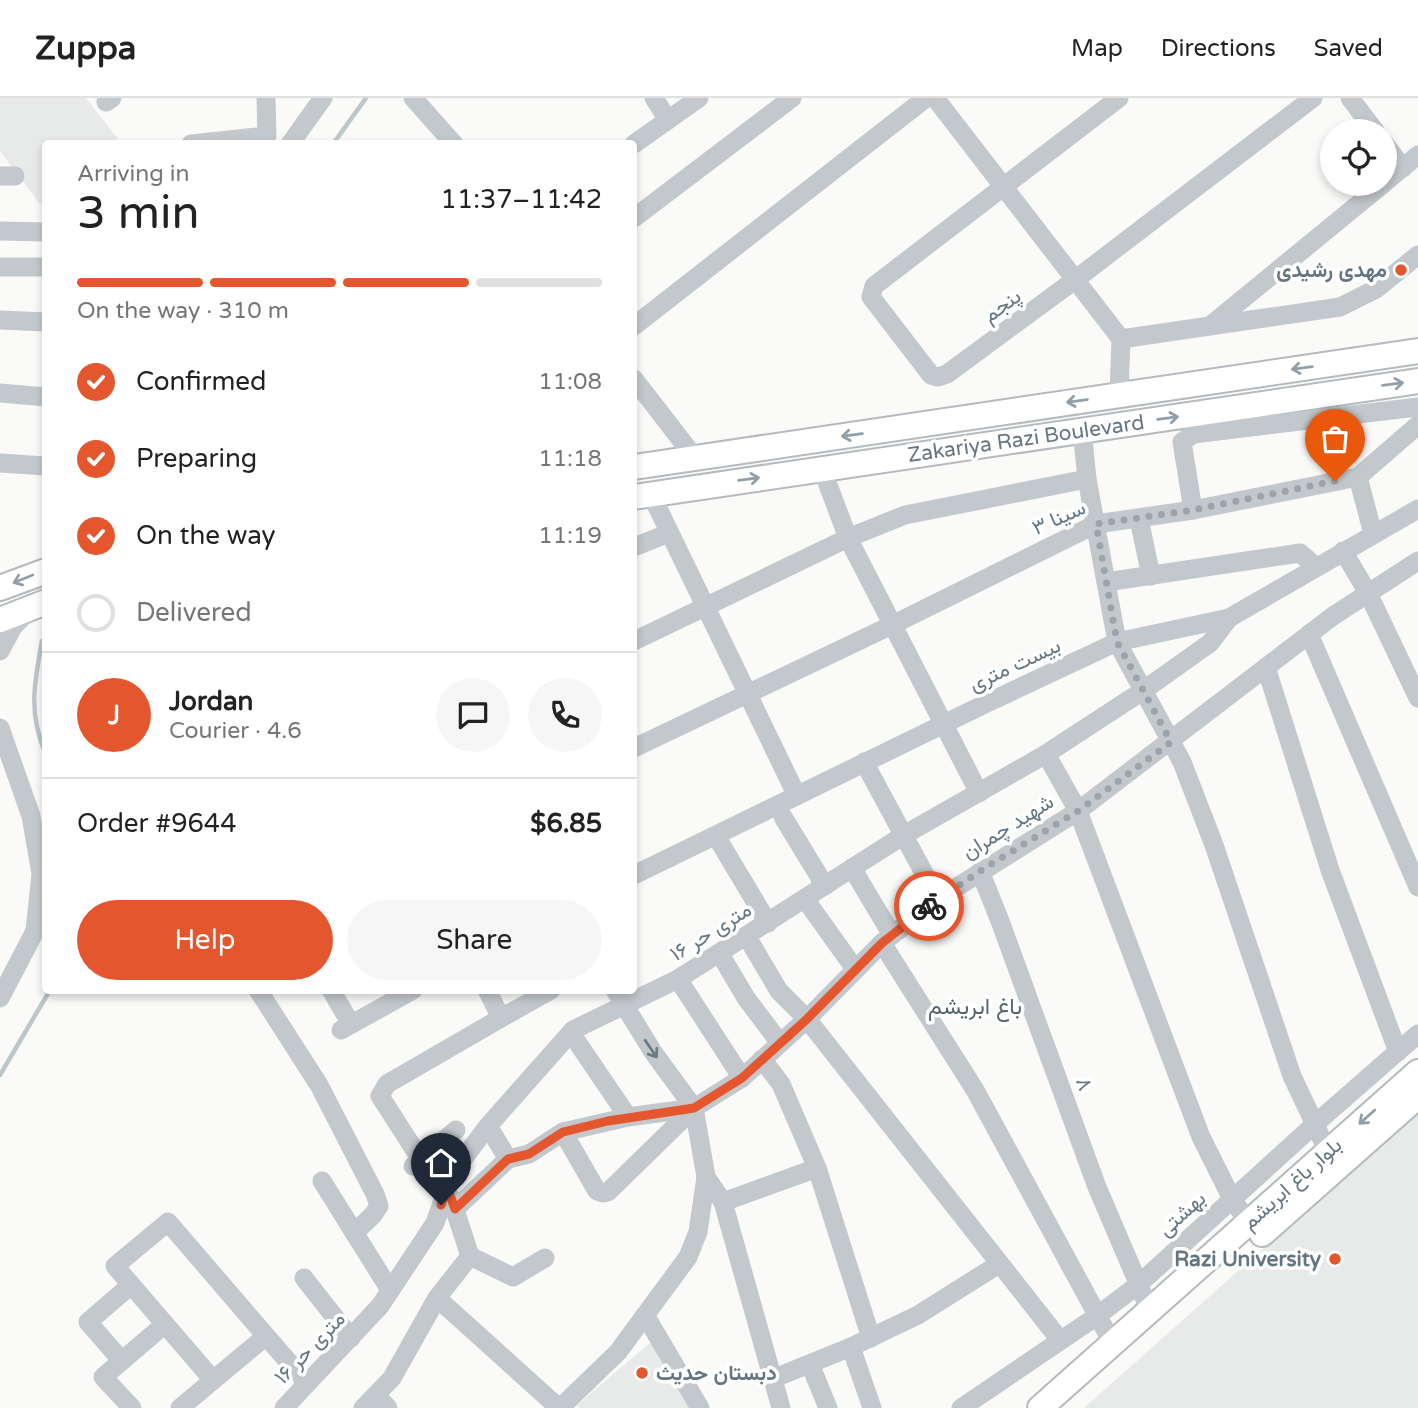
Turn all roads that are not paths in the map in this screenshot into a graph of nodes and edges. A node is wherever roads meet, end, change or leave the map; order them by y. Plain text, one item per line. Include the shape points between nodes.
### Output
1 (266, 98) edge
2 (323, 98) edge
3 (413, 98) edge
4 (654, 98) edge
5 (699, 98) edge
6 (792, 98) edge
7 (926, 98) edge
8 (935, 98) edge
9 (1119, 98) edge
10 (1312, 98) edge
11 (1350, 98) edge
12 (1366, 119) edge
13 (668, 120) junction
14 (229, 140) edge
15 (293, 140) edge
16 (450, 140) edge
17 (637, 142) edge
18 (1003, 186) junction
19 (1368, 196) edge
20 (637, 216) edge
21 (0, 231) edge
22 (42, 232) edge
23 (1418, 255) edge
24 (0, 267) edge
25 (42, 267) edge
26 (1076, 279) junction
27 (0, 320) edge
28 (42, 322) edge
29 (637, 324) edge
30 (1209, 326) junction
31 (1121, 339) junction
32 (1418, 351) edge
33 (1418, 381) edge
34 (637, 383) edge
35 (0, 393) edge
36 (1119, 395) junction
37 (42, 397) edge
38 (1418, 407) edge
39 (1212, 421) junction
40 (1418, 425) edge
41 (1082, 430) junction
42 (695, 458) junction
43 (0, 463) edge
44 (42, 466) edge
45 (637, 467) edge
46 (822, 469) junction
47 (1358, 477) junction
48 (1087, 479) junction
49 (699, 486) junction
50 (642, 495) edge
51 (1418, 509) edge
52 (1193, 510) junction
53 (1139, 519) junction
54 (1096, 524) junction
55 (669, 533) junction
56 (1373, 534) junction
57 (848, 538) junction
58 (637, 546) edge
59 (1343, 551) junction
60 (1418, 561) edge
61 (1316, 567) junction
62 (42, 572) edge
63 (1151, 576) junction
64 (1106, 582) junction
65 (0, 588) edge
66 (1368, 593) junction
67 (39, 604) edge
68 (705, 607) junction
69 (1228, 618) junction
70 (0, 620) edge
71 (891, 625) junction
72 (1309, 634) junction
73 (637, 640) edge
74 (1117, 642) junction
75 (0, 651) edge
76 (1266, 667) junction
77 (1144, 690) junction
78 (747, 693) junction
79 (1418, 698) edge
80 (942, 724) junction
81 (0, 728) edge
82 (1171, 742) junction
83 (637, 747) edge
84 (1046, 754) junction
85 (864, 762) junction
86 (979, 793) junction
87 (797, 796) junction
88 (1078, 811) junction
89 (783, 817) dead end
90 (904, 835) junction
91 (716, 836) junction
92 (852, 868) junction
93 (980, 871) junction
94 (637, 874) edge
95 (825, 886) junction
96 (1418, 887) edge
97 (805, 899) junction
98 (938, 899) junction
99 (768, 923) junction
100 (747, 937) junction
101 (887, 939) junction
102 (720, 954) junction
103 (855, 969) junction
104 (678, 979) junction
105 (637, 992) edge
106 (261, 994) edge
107 (333, 994) edge
108 (406, 994) edge
109 (489, 994) edge
110 (544, 994) edge
111 (0, 998) edge
112 (619, 998) edge
113 (501, 1018) junction
114 (807, 1019) junction
115 (572, 1033) junction
116 (1418, 1034) edge
117 (780, 1043) junction
118 (1398, 1052) junction
119 (762, 1059) junction
120 (1418, 1072) edge
121 (742, 1078) junction
122 (1418, 1096) edge
123 (694, 1108) junction
124 (628, 1117) junction
125 (1315, 1124) junction
126 (488, 1126) junction
127 (456, 1130) dead end
128 (563, 1132) junction
129 (1328, 1152) junction
130 (508, 1159) junction
131 (817, 1168) junction
132 (706, 1177) junction
133 (322, 1181) dead end
134 (447, 1187) junction
135 (1232, 1199) junction
136 (723, 1202) junction
137 (455, 1209) junction
138 (1249, 1223) junction
139 (354, 1233) junction
140 (470, 1256) junction
141 (545, 1258) dead end
142 (999, 1264) junction
143 (304, 1278) dead end
144 (1139, 1284) junction
145 (131, 1285) junction
146 (390, 1290) junction
147 (437, 1298) junction
148 (1150, 1311) junction
149 (645, 1315) junction
150 (1097, 1316) junction
151 (165, 1324) junction
152 (266, 1336) junction
153 (351, 1338) junction
154 (871, 1338) junction
155 (1060, 1340) junction
156 (1113, 1344) junction
157 (851, 1347) junction
158 (122, 1361) junction
159 (810, 1364) junction
160 (772, 1379) junction
161 (213, 1380) junction
162 (306, 1382) junction
163 (376, 1404) edge
164 (132, 1408) edge
165 (180, 1408) edge
166 (284, 1408) edge
167 (560, 1408) edge
168 (700, 1408) edge
169 (781, 1408) edge
170 (828, 1408) edge
171 (872, 1408) edge
172 (961, 1408) edge
173 (1040, 1408) edge
174 (1065, 1408) edge

1 - 14 street via 267,136
2 - 15 street
3 - 16 street
4 - 13 street
5 - 13 street
6 - 20 street
7 - 29 street
8 - 18 street
9 - 18 street
10 - 26 street, پنجم
11 - 12 street
13 - 17 street
18 - 26 street
18 - 26 street, پنجم via 874,286 871,297 931,375 947,374
19 - 30 street
21 - 22 street
23 - 30 street via 1376,289 1340,307
24 - 25 street
26 - 31 street
27 - 28 street
30 - 31 street
31 - 36 street
32 -> 36 main road, Zakariya Razi Boulevard
39 -> 33 main road, Zakariya Razi Boulevard
34 - 42 street
35 - 37 street
36 -> 42 main road, Zakariya Razi Boulevard
38 - 39 street
41 -> 39 main road, Zakariya Razi Boulevard
39 - 52 street via 1182,442
40 - 47 street
41 - 46 main road, Zakariya Razi Boulevard
41 - 48 street
42 - 45 main road, Zakariya Razi Boulevard
42 - 49 main road
43 - 44 street
49 -> 46 main road, Zakariya Razi Boulevard
46 - 57 street
47 - 52 street, سینا ۳
47 - 56 street
48 - 54 street
48 - 57 street via 905,515
49 - 50 main road, Zakariya Razi Boulevard
50 - 55 street
51 - 56 street, بیست متری
52 - 53 street, سینا ۳
53 - 54 street, سینا ۳
53 - 63 street
54 - 64 street
54 - 71 street, سینا ۳
55 - 58 street
55 - 68 street
56 - 59 street, بیست متری
57 - 68 street
57 - 71 street
59 - 61 street, بیست متری
59 - 66 street
60 - 66 street, شهید چمران
61 - 63 street via 1300,553
61 - 69 street, بیست متری
62 -> 65 main road
63 - 64 street
64 - 74 street
66 - 72 street, شهید چمران
66 - 79 street
67 - 70 main road
67 - 75 street via 13,627
68 - 73 street
68 - 78 street
69 - 74 street, بیست متری
69 - 77 street, ۱۶ متری حر via 1210,643
71 - 78 street, سینا ۳
71 - 80 street
72 - 76 street, شهید چمران
72 - 96 street
74 - 77 street
74 - 80 street, بیست متری
76 - 82 street, شهید چمران
76 - 118 street via 1330,870
77 - 82 street
77 - 84 street, ۱۶ متری حر
78 - 83 street, سینا ۳
78 - 87 street
80 - 85 street, بیست متری
80 - 86 street
81 - 111 street via 31,816 41,874 35,931
82 - 88 street, شهید چمران
82 - 125 street via 1214,845 1292,1076
84 - 86 street, ۱۶ متری حر
84 - 88 street
85 - 87 street, بیست متری
85 - 90 street
86 - 90 street, ۱۶ متری حر
87 - 91 street, بیست متری
88 - 93 street, شهید چمران
88 - 135 street via 1201,1138
89 - 95 street
90 - 92 street, ۱۶ متری حر
90 - 98 street
91 - 94 street, بیست متری
91 - 99 street
92 - 95 street, ۱۶ متری حر
92 - 101 street
93 - 98 street, شهید چمران
93 - 144 street, ۸ via 1097,1187
95 - 97 street, ۱۶ متری حر
97 - 99 street, ۱۶ متری حر
97 - 103 street
98 - 101 street, شهید چمران
99 - 100 street, ۱۶ متری حر
100 - 102 street, ۱۶ متری حر
100 - 114 street via 779,991
101 - 103 street, شهید چمران
101 - 150 street
102 - 104 street, ۱۶ متری حر
102 - 117 street
103 - 114 street, شهید چمران
104 - 105 street, ۱۶ متری حر
104 - 121 street
106 - 139 street via 319,1085 375,1194 379,1206
107 - 108 street via 346,1027
109 - 113 street
110 - 113 street
112 - 115 street, ۱۶ متری حر
112 -> 123 street
113 - 127 street via 382,1090 380,1096 417,1163
114 - 117 street, شهید چمران
114 - 142 street
115 - 124 street
115 - 126 street, ۱۶ متری حر
116 - 118 street, بهشتی
117 - 119 street, شهید چمران
118 - 125 street, بهشتی
119 - 121 street, شهید چمران
119 - 131 street via 781,1084
120 -> 129 main road, بلوار باغ ابریشم
121 - 123 street, شهید چمران
122 - 174 main road, بلوار باغ ابریشم
123 - 124 street
123 - 128 street via 603,1193 597,1191
123 - 132 street
124 - 128 street
125 - 129 street
125 - 135 street, بهشتی
126 - 130 street
126 - 134 street, ۱۶ متری حر
128 - 130 street via 529,1154
129 - 138 main road, بلوار باغ ابریشم
130 - 137 street
131 - 136 street
131 - 154 street
132 - 136 street
132 - 149 street via 698,1232 688,1257
133 - 139 street
134 - 137 street
134 - 146 street, ۱۶ متری حر via 435,1223
135 - 138 street
135 - 144 street, بهشتی
136 - 160 street
137 - 140 street
138 - 148 main road, بلوار باغ ابریشم
139 - 146 street
140 - 141 street via 513,1277
140 - 147 street
142 - 154 street via 918,1315
142 - 155 street
143 - 153 street
144 - 148 street, ۸
144 - 150 street, بهشتی
145 - 151 street
145 - 152 street via 115,1266 168,1222
145 - 158 street via 88,1322
146 - 153 street, ۱۶ متری حر
147 - 163 street
147 - 167 street
148 - 156 main road, بلوار باغ ابریشم
149 - 167 street via 618,1352
149 - 168 street
150 - 155 street, بهشتی
150 - 156 street
151 - 158 street
151 - 161 street
152 - 161 street
152 - 162 street
153 - 162 street, ۱۶ متری حر
154 - 157 street
155 - 172 street, بهشتی
156 - 173 main road, بلوار باغ ابریشم
157 - 159 street
157 - 171 street
158 - 164 street via 103,1377
159 - 160 street
159 - 170 street
160 - 169 street
161 - 165 street
162 - 166 street, ۱۶ متری حر

